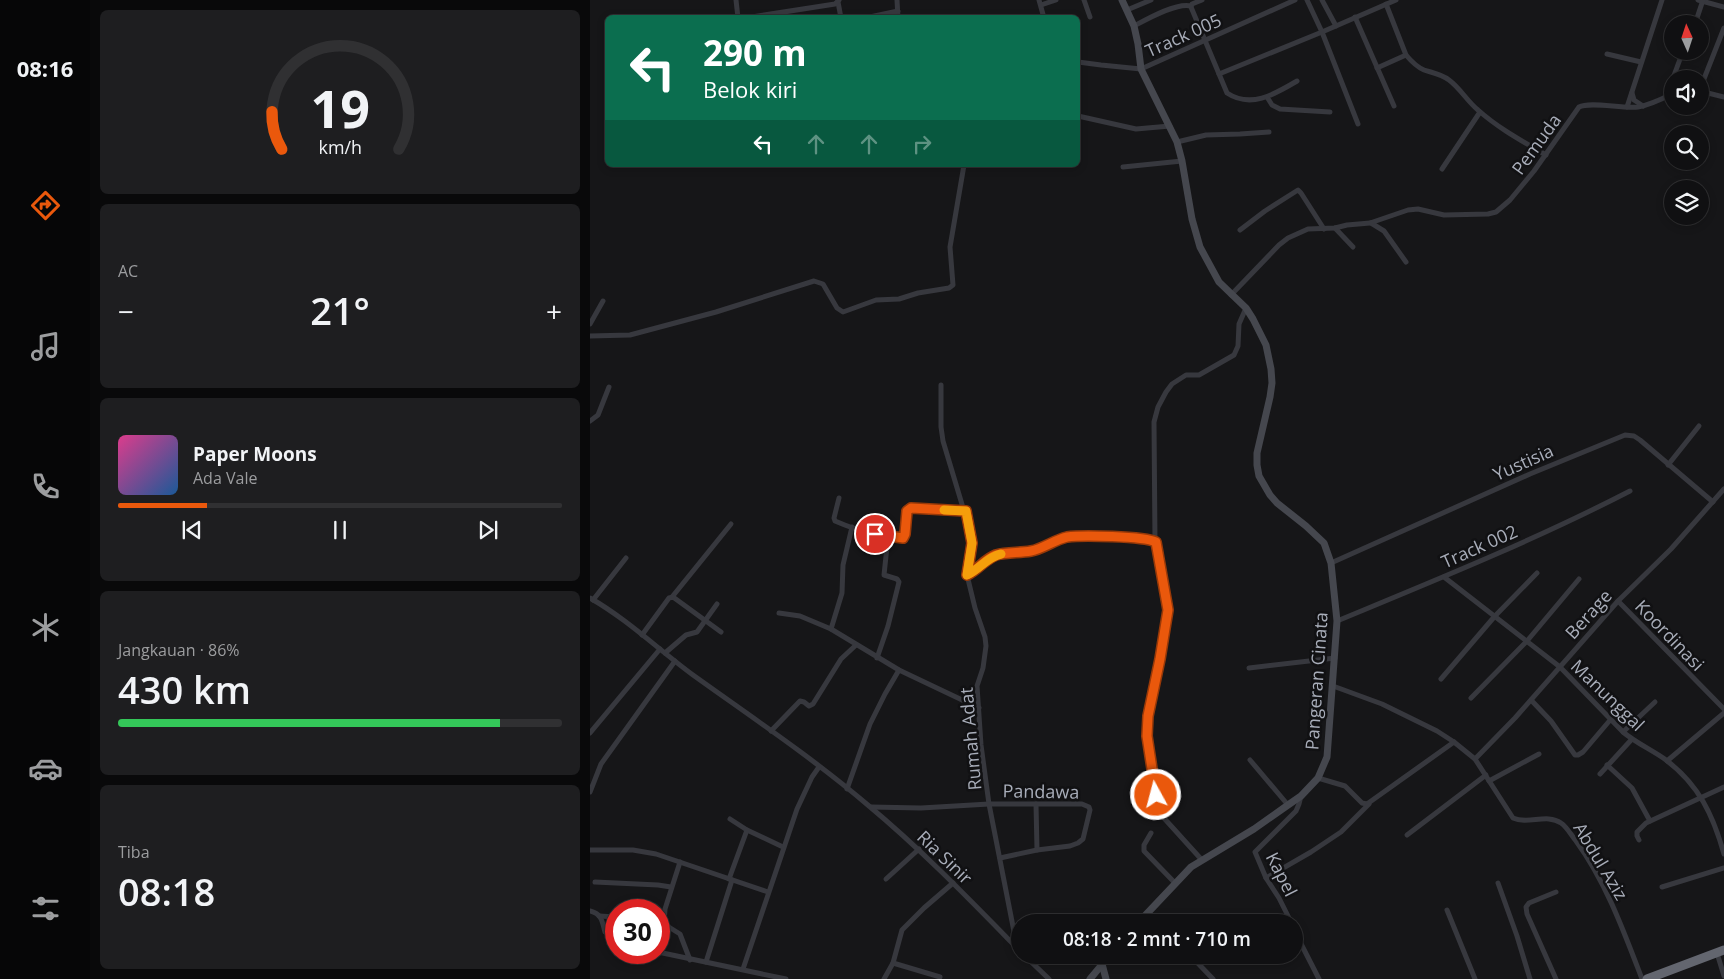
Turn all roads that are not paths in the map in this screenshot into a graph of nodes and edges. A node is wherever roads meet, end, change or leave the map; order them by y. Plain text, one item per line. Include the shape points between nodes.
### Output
1 (736, 0) edge
2 (897, 0) edge
3 (1056, 0) edge
4 (1084, 0) edge
5 (1122, 0) edge
6 (1151, 0) edge
7 (1202, 0) edge
8 (1296, 0) edge
9 (1307, 0) edge
10 (1322, 0) edge
11 (1396, 0) edge
12 (1662, 0) edge
13 (838, 1) edge
14 (1702, 1) edge
15 (1040, 3) edge
16 (1386, 4) junction
17 (1191, 6) junction
18 (1724, 7) edge
19 (1127, 10) junction
20 (898, 11) junction
21 (738, 15) edge
22 (761, 15) edge
23 (840, 15) edge
24 (879, 15) edge
25 (898, 15) edge
26 (1698, 15) edge
27 (1090, 17) dead end
28 (1355, 17) junction
29 (1134, 26) junction
30 (1336, 26) junction
31 (1724, 28) edge
32 (1322, 32) junction
33 (1204, 40) junction
34 (1607, 54) dead end
35 (1406, 55) junction
36 (1080, 62) edge
37 (1641, 62) junction
38 (1377, 68) junction
39 (1141, 69) junction
40 (1708, 70) edge
41 (1219, 74) junction
42 (1297, 81) dead end
43 (1632, 93) junction
44 (1709, 93) edge
45 (1267, 97) junction
46 (1724, 97) edge
47 (1664, 98) edge
48 (1394, 106) dead end
49 (1643, 106) junction
50 (1627, 108) junction
51 (1330, 112) dead end
52 (1480, 112) junction
53 (1080, 116) edge
54 (1358, 124) dead end
55 (1170, 126) junction
56 (1269, 132) dead end
57 (1177, 142) junction
58 (1546, 154) junction
59 (1182, 161) junction
60 (964, 167) edge
61 (1123, 167) dead end
62 (1442, 169) dead end
63 (1370, 223) junction
64 (1324, 228) junction
65 (1335, 228) junction
66 (1240, 230) dead end
67 (1353, 247) dead end
68 (1406, 262) dead end
69 (1231, 294) junction
70 (603, 301) dead end
71 (1246, 308) junction
72 (590, 324) edge
73 (590, 336) edge
74 (941, 385) dead end
75 (609, 387) dead end
76 (590, 421) edge
77 (1699, 426) dead end
78 (1668, 465) junction
79 (1724, 489) edge
80 (1630, 491) dead end
81 (839, 498) dead end
82 (1713, 502) junction
83 (966, 511) junction
84 (731, 524) dead end
85 (852, 527) junction
86 (888, 537) junction
87 (1156, 542) junction
88 (626, 558) dead end
89 (1331, 563) junction
90 (1537, 573) dead end
91 (967, 575) junction
92 (1444, 577) junction
93 (1579, 579) dead end
94 (672, 597) junction
95 (592, 599) edge
96 (1618, 601) junction
97 (717, 604) dead end
98 (779, 613) dead end
99 (1496, 616) junction
100 (706, 620) junction
101 (1337, 621) junction
102 (831, 629) junction
103 (721, 632) dead end
104 (642, 635) junction
105 (1528, 641) junction
106 (856, 644) junction
107 (660, 649) junction
108 (665, 653) junction
109 (877, 658) junction
110 (1335, 658) junction
111 (675, 661) junction
112 (1560, 667) junction
113 (1248, 668) dead end
114 (899, 670) junction
115 (1441, 679) dead end
116 (1333, 686) junction
117 (1471, 698) dead end
118 (1531, 700) junction
119 (1655, 702) dead end
120 (980, 708) junction
121 (1724, 709) edge
122 (1724, 713) edge
123 (1611, 719) junction
124 (771, 731) junction
125 (1624, 732) junction
126 (590, 733) edge
127 (1632, 739) junction
128 (1454, 742) junction
129 (1539, 754) dead end
130 (1475, 759) junction
131 (1250, 760) dead end
132 (1667, 761) junction
133 (1608, 765) junction
134 (818, 767) junction
135 (1600, 774) dead end
136 (1486, 775) junction
137 (1318, 778) junction
138 (1489, 781) junction
139 (1724, 787) edge
140 (848, 789) junction
141 (590, 792) edge
142 (1301, 796) junction
143 (1701, 797) junction
144 (1370, 802) junction
145 (989, 804) junction
146 (1036, 804) junction
147 (1288, 805) junction
148 (870, 807) junction
149 (730, 819) dead end
150 (1650, 821) junction
151 (747, 830) junction
152 (1151, 833) dead end
153 (1407, 834) dead end
154 (1639, 840) dead end
155 (783, 847) junction
156 (590, 850) edge
157 (918, 850) junction
158 (1037, 850) junction
159 (1724, 854) edge
160 (1000, 858) junction
161 (1201, 860) junction
162 (680, 862) junction
163 (1724, 868) edge
164 (1266, 878) junction
165 (730, 879) junction
166 (886, 879) dead end
167 (595, 882) dead end
168 (953, 883) junction
169 (1175, 883) junction
170 (1498, 884) dead end
171 (671, 887) junction
172 (1662, 887) dead end
173 (768, 892) junction
174 (1556, 892) dead end
175 (668, 899) edge
176 (1447, 910) dead end
177 (590, 911) edge
178 (1147, 913) edge
179 (1011, 914) edge
180 (1287, 914) edge
181 (599, 916) junction
182 (605, 916) edge
183 (670, 929) edge
184 (605, 932) edge
185 (1011, 942) edge
186 (1303, 948) edge
187 (1721, 951) edge
188 (670, 955) edge
189 (690, 960) junction
190 (706, 962) junction
191 (893, 963) junction
192 (1033, 964) edge
193 (1102, 964) joint
194 (1199, 964) edge
195 (743, 969) junction
196 (1724, 976) edge
197 (940, 977) dead end
198 (786, 979) edge
199 (884, 979) edge
200 (1048, 979) edge
201 (1090, 979) edge
202 (1106, 979) edge
203 (1213, 979) edge
204 (1319, 979) edge
205 (1475, 979) edge
206 (1530, 979) edge
207 (1556, 979) edge
208 (1642, 979) edge
209 (1648, 979) edge

1 - 21 street
2 - 20 street
3 - 15 street
4 - 27 street
5 - 19 street, Pangeran Cinata
6 - 19 street
7 - 17 street
8 - 33 street, Track 005
9 - 32 street
10 - 30 street
11 - 16 street
12 - 37 street
13 - 22 street
13 - 23 street
14 - 18 street
14 - 26 street
16 - 28 street
16 - 35 street
17 - 29 street via 1180,6
17 - 33 street
19 - 29 street, Pangeran Cinata
20 - 24 street
20 - 25 street
28 - 30 street
28 - 38 street
29 - 39 street, Pangeran Cinata
30 - 32 street
31 - 40 street
32 - 41 street
32 - 54 street
33 - 39 street, Track 005
33 - 41 street
34 - 37 street
35 - 38 street
35 - 52 street via 1422,69 1449,80
36 - 39 street, Track 005
37 - 43 street
38 - 48 street
39 - 55 street, Pangeran Cinata
41 - 45 street via 1227,93 1232,96 1254,100
42 - 45 street
43 - 49 street via 1634,100
43 - 50 street
44 - 46 street
45 - 51 street via 1280,109
47 - 49 street, Pemuda
49 - 50 street, Pemuda
50 - 58 street, Pemuda via 1581,106
52 - 58 street
52 - 62 street
53 - 55 street via 1136,129
55 - 57 street, Pangeran Cinata
56 - 57 street via 1206,135
57 - 59 street, Pangeran Cinata
58 - 63 street, Pemuda via 1517,192 1496,212 1444,215 1424,209 1408,210
59 - 61 street
59 - 69 street, Pangeran Cinata via 1198,242 1219,282
60 - 73 street via 951,240 953,285 949,288 876,300 843,312 837,308 823,284 814,281 630,335
63 - 65 street
63 - 68 street via 1384,231
64 - 65 street
64 - 66 street via 1298,190
64 - 69 street via 1308,229 1288,238
65 - 67 street
69 - 71 street, Pangeran Cinata
70 - 72 street
71 - 87 street via 1239,324 1238,346 1234,355 1199,375 1183,377 1169,387 1158,407 1154,422
71 - 89 street, Pangeran Cinata via 1266,345 1271,369 1270,397 1257,453 1259,476 1270,496 1324,543
74 - 83 street, Rumah Adat via 943,441
75 - 76 street via 598,416
77 - 78 street
78 - 82 street, Yustisia
78 - 89 street, Yustisia via 1634,436 1619,436
79 - 82 street, Berage
80 - 92 street, Track 002
81 - 85 street via 834,520
82 - 96 street, Berage
83 - 86 street via 908,509 905,537
83 - 91 street, Rumah Adat via 972,543
84 - 94 street
85 - 86 street
85 - 102 street via 843,565 842,593
86 - 109 street via 884,575 899,582
87 - 91 street via 1131,538 1068,537 1032,551 996,556
87 - 161 street via 1168,614 1148,710 1147,736 1156,795 1164,817
88 - 95 street
89 - 101 street, Pangeran Cinata
90 - 99 street
91 - 120 street, Rumah Adat via 986,646 977,686
92 - 99 street, Manunggal
92 - 101 street, Track 002
93 - 105 street
94 - 100 street
94 - 104 street
95 - 104 street, Ria Sinir
96 - 112 street, Berage
96 - 121 street, Koordinasi
97 - 100 street
98 - 102 street via 805,617
99 - 105 street, Manunggal
99 - 115 street
100 - 103 street
100 - 108 street via 696,632 686,635
101 - 110 street, Pangeran Cinata
102 - 106 street
104 - 107 street, Ria Sinir
105 - 112 street, Manunggal
105 - 117 street
106 - 109 street
106 - 124 street via 842,659 813,704 809,706 800,701
107 - 108 street, Ria Sinir
107 - 126 street
108 - 111 street, Ria Sinir
109 - 114 street
110 - 113 street
110 - 116 street, Pangeran Cinata
111 - 124 street, Ria Sinir
111 - 141 street via 601,764
112 - 118 street, Berage
112 - 123 street, Manunggal
114 - 120 street
114 - 140 street via 870,724
116 - 128 street, Abdul Aziz via 1382,704
116 - 137 street, Pangeran Cinata via 1327,757
118 - 123 street via 1578,755
118 - 130 street, Berage
119 - 125 street
120 - 145 street, Rumah Adat
122 - 132 street
123 - 125 street, Manunggal
124 - 134 street, Ria Sinir
125 - 127 street, Manunggal
127 - 132 street, Manunggal
127 - 133 street
128 - 130 street, Abdul Aziz
128 - 144 street
129 - 138 street
130 - 136 street, Abdul Aziz
131 - 147 street
132 - 143 street, Manunggal
133 - 135 street
133 - 150 street via 1632,788
134 - 140 street, Ria Sinir
134 - 155 street
136 - 138 street, Abdul Aziz
136 - 153 street
137 - 142 street, Pangeran Cinata
137 - 144 street via 1345,786 1362,803
138 - 208 street, Abdul Aziz via 1513,818 1556,820 1564,825 1582,850 1615,911
139 - 143 street
140 - 148 street, Ria Sinir
142 - 147 street, Pangeran Cinata
142 - 164 street, Kapel via 1296,812 1255,852
143 - 150 street
143 - 159 street, Manunggal
144 - 164 street via 1340,832
145 - 146 street, Pandawa
145 - 148 street, Pandawa
145 - 160 street, Rumah Adat
146 - 158 street
146 - 158 street, Pandawa via 1082,804 1090,810 1083,838 1078,842
147 - 161 street, Pangeran Cinata
148 - 157 street, Ria Sinir
149 - 151 street
150 - 154 street via 1637,832
151 - 155 street
151 - 165 street
152 - 169 street via 1144,851
155 - 173 street
156 - 162 street via 634,850
157 - 166 street
157 - 168 street, Ria Sinir
158 - 160 street
160 - 179 street, Rumah Adat
161 - 169 street, Pangeran Cinata
162 - 165 street
162 - 171 street
163 - 172 street
164 - 180 street, Kapel
165 - 173 street
165 - 190 street
167 - 171 street
168 - 185 street, Ria Sinir
168 - 191 street via 906,925
169 - 178 street, Pangeran Cinata
170 - 206 street
171 - 175 street
173 - 195 street
174 - 207 street via 1526,907
176 - 205 street
177 - 181 street
181 - 182 street
181 - 184 street
183 - 189 street via 680,934
186 - 204 street
187 - 196 street
187 - 209 highway
188 - 189 street
189 - 190 street
190 - 195 street
191 - 197 street
191 - 199 street
192 - 200 street
193 - 201 street
193 - 202 street
194 - 203 street
195 - 198 street

